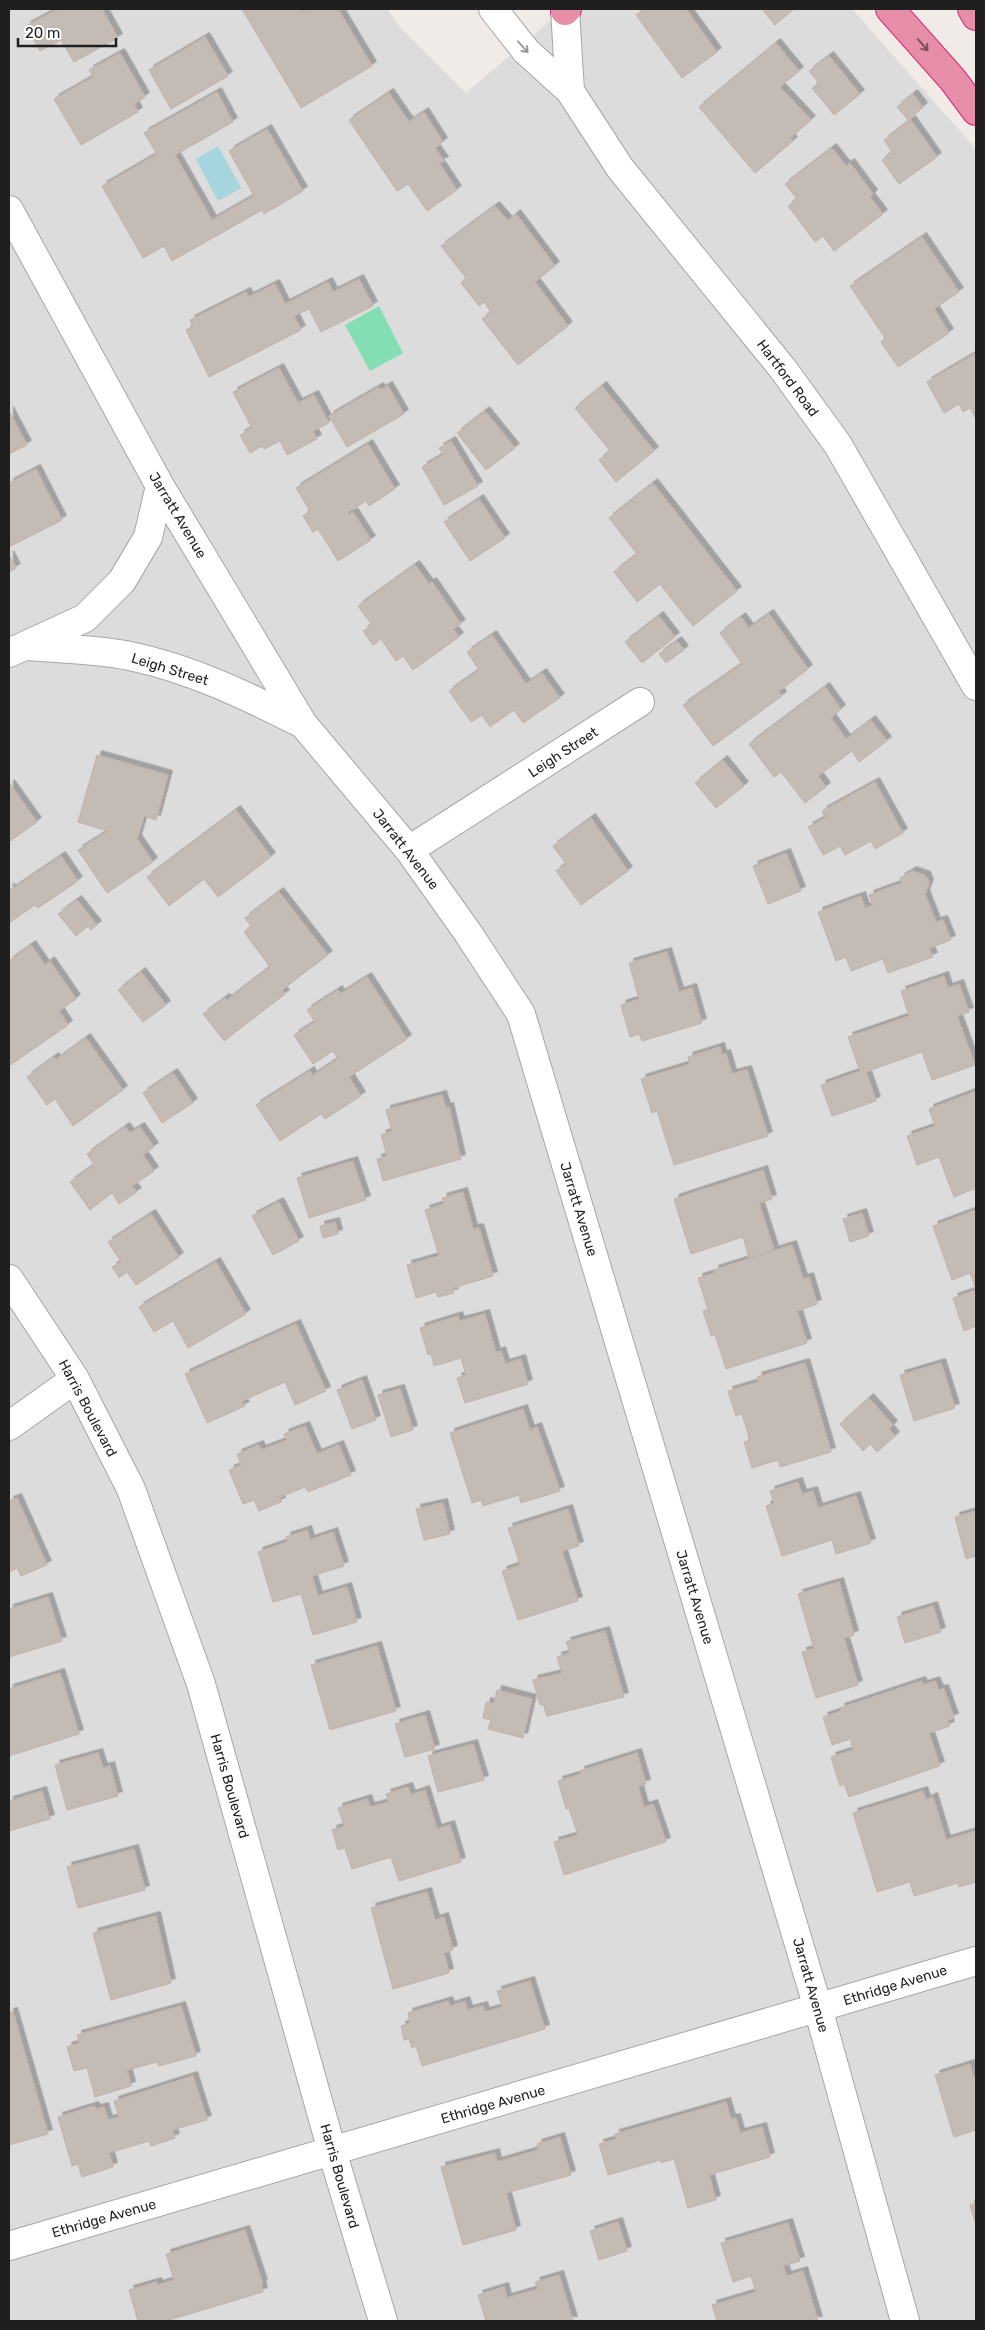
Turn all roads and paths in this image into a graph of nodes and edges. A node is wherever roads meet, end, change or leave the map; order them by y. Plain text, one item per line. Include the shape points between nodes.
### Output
1 (493, 9) edge
2 (890, 9) edge
3 (972, 9) edge
4 (566, 10) edge
5 (976, 16) edge
6 (570, 91) junction
7 (976, 111) edge
8 (9, 210) edge
9 (160, 486) junction
10 (18, 649) edge
11 (976, 686) edge
12 (640, 702) dead end
13 (303, 724) junction
14 (410, 850) junction
15 (9, 1279) edge
16 (75, 1379) junction
17 (9, 1426) edge
18 (976, 1961) edge
19 (818, 2008) junction
20 (332, 2151) junction
21 (9, 2246) edge
22 (383, 2321) edge
23 (905, 2321) edge

1 -> 6 street, Hartford Road via 526,51
2 -> 7 highway
3 - 5 highway
4 - 6 street, Hartford Road
6 - 11 street, Hartford Road via 620,168 783,369 838,445
8 - 9 street, Jarratt Avenue
9 - 10 street, Leigh Street via 148,537 122,581 85,618
9 - 13 street, Jarratt Avenue
10 - 13 street, Leigh Street via 128,656 180,669 236,691
12 - 14 street, Leigh Street
13 - 14 street, Jarratt Avenue
14 - 19 street, Jarratt Avenue via 521,1014
15 - 16 street, Harris Boulevard
16 - 17 street
16 - 20 street, Harris Boulevard via 131,1489 201,1684
18 - 19 street, Ethridge Avenue
19 - 20 street, Ethridge Avenue
19 - 23 street, Jarratt Avenue
20 - 21 street, Ethridge Avenue
20 - 22 street, Harris Boulevard

